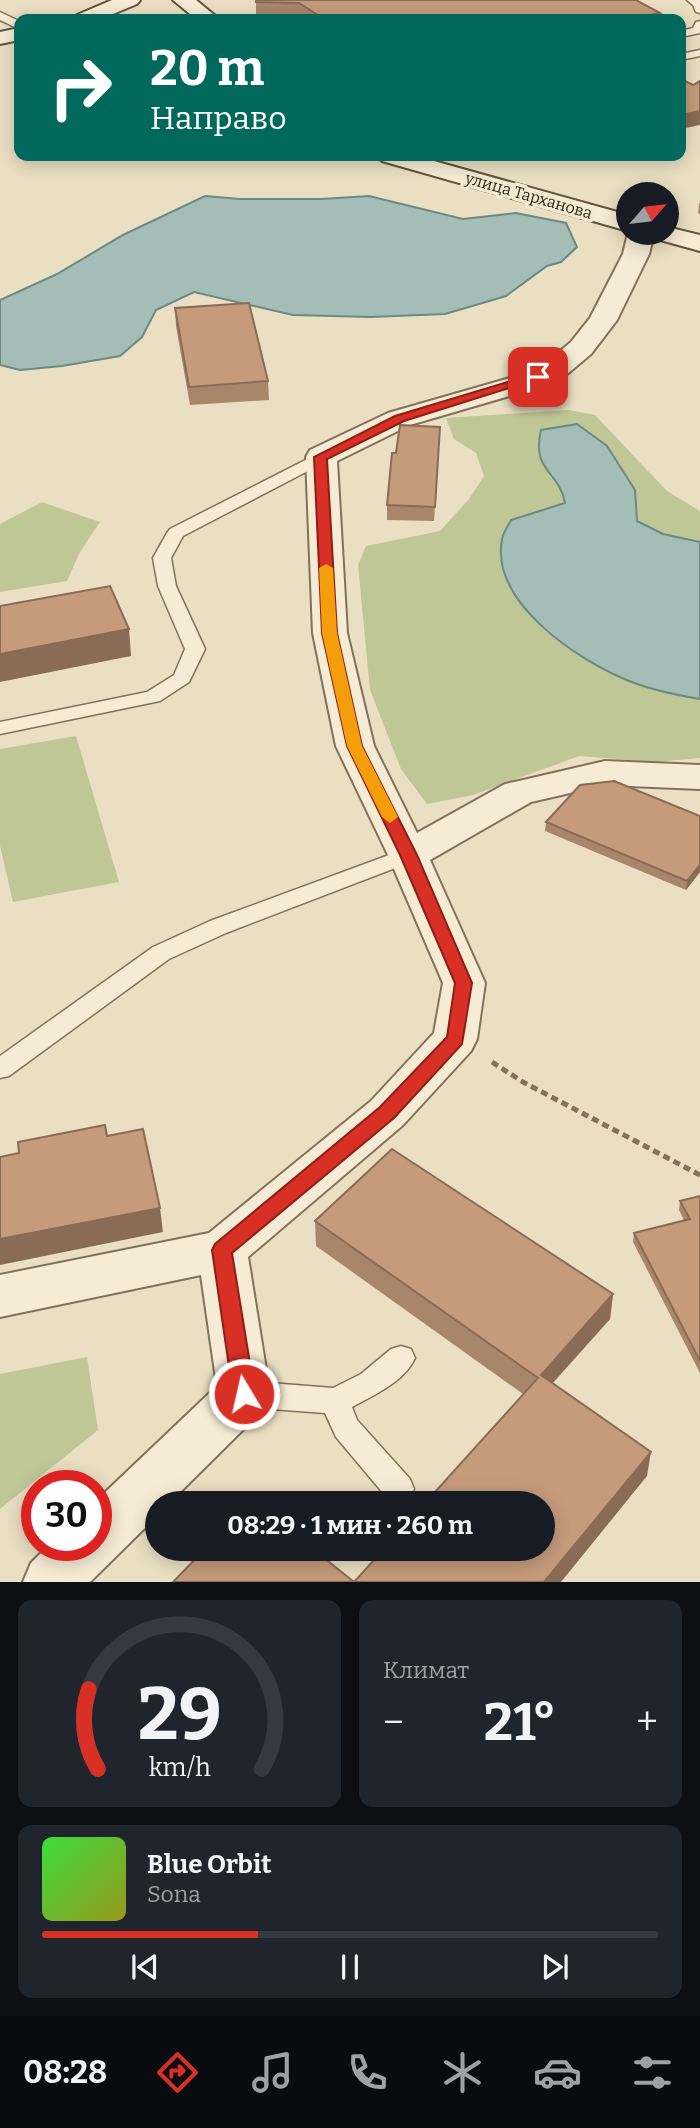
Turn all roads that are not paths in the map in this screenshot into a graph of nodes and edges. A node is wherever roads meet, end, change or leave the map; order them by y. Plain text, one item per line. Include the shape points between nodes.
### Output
1 (130, 0) edge
2 (183, 0) edge
3 (692, 0) edge
4 (700, 10) edge
5 (96, 14) edge
6 (202, 14) edge
7 (700, 24) edge
8 (686, 33) edge
9 (408, 161) edge
10 (616, 220) edge
11 (679, 236) edge
12 (697, 239) edge
13 (638, 245) edge
14 (321, 457) junction
15 (0, 727) edge
16 (700, 777) edge
17 (408, 855) junction
18 (0, 1069) edge
19 (222, 1250) junction
20 (0, 1296) edge
21 (401, 1358) dead end
22 (244, 1394) junction
23 (335, 1401) junction
24 (399, 1489) dead end
25 (112, 1522) edge
26 (73, 1561) edge
27 (51, 1582) edge

1 - 5 street
2 - 6 street
3 - 4 lane
7 - 8 lane via 698,30
9 - 10 street, улица Тарханова
11 - 12 street
13 - 14 street via 604,320 582,348 556,369 400,419
14 - 15 lane via 176,533 162,558 167,586 195,649 182,678 153,697
14 - 17 street via 335,658 355,746
16 - 17 street via 605,773 519,793
17 - 18 lane via 161,953
17 - 19 street via 464,983 456,1039 387,1113
19 - 20 street
19 - 22 street
21 - 23 lane via 371,1383
22 - 23 lane
22 - 25 street
23 - 24 lane via 346,1428
26 - 27 street

